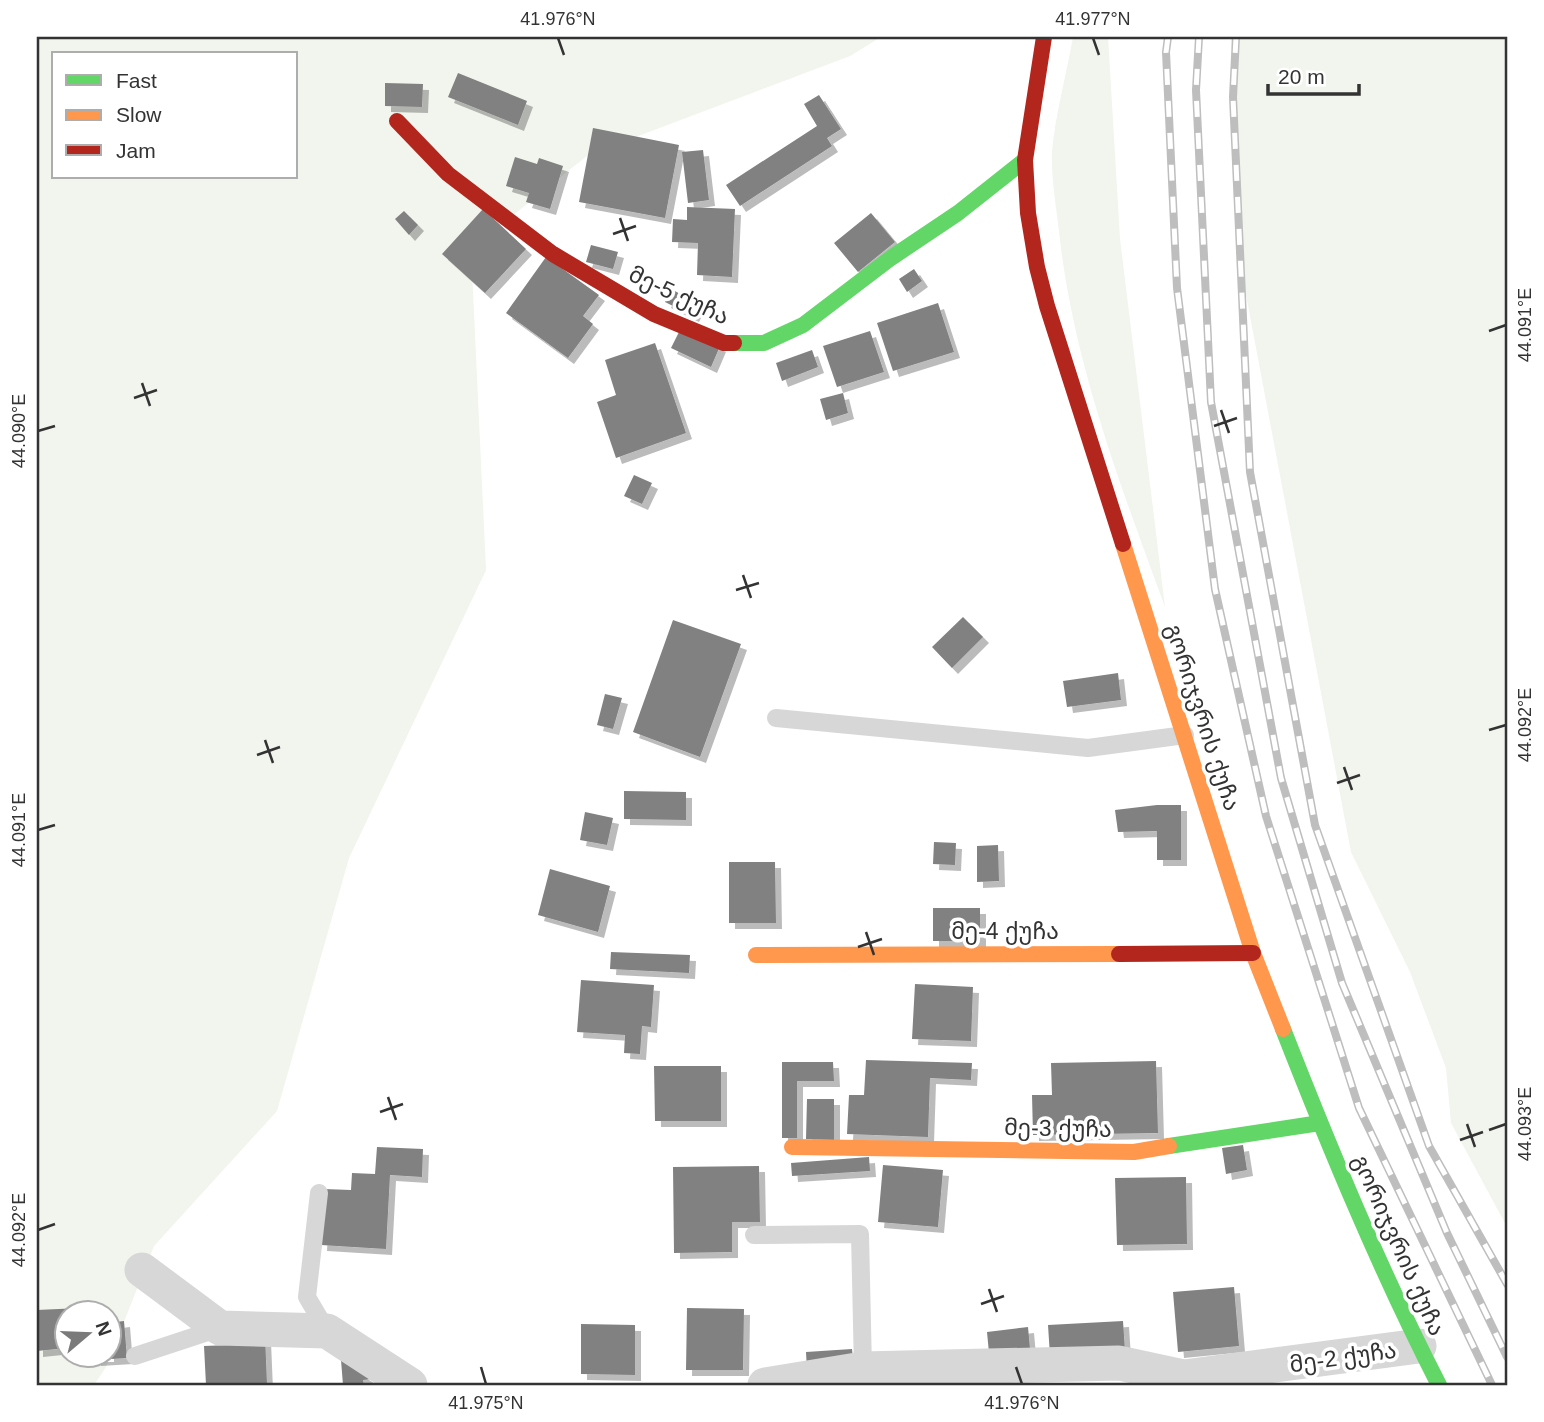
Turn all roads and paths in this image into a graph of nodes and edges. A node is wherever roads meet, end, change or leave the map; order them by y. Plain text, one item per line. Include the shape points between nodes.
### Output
1 (1044, 37) edge
2 (397, 121) dead end
3 (1025, 160) junction
4 (776, 718) dead end
5 (1185, 736) junction
6 (1253, 953) junction
7 (756, 955) dead end
8 (1320, 1123) junction
9 (792, 1147) dead end
10 (319, 1193) dead end
11 (754, 1234) dead end
12 (142, 1270) dead end
13 (220, 1328) junction
14 (327, 1331) junction
15 (1419, 1346) junction
16 (135, 1356) dead end
17 (863, 1368) junction
18 (1184, 1377) junction
19 (1237, 1378) edge
20 (410, 1385) edge
21 (765, 1385) edge
22 (1146, 1385) edge
23 (1439, 1385) edge

1 - 3 street, გორიჯვრის ქუჩა
2 - 3 street, მე-5 ქუჩა via 448,174 553,254 654,314 724,343 764,343 803,325
3 - 5 street, გორიჯვრის ქუჩა via 1028,213 1046,306
4 - 5 lane via 1088,748
5 - 6 street, გორიჯვრის ქუჩა
6 - 7 street, მე-4 ქუჩა
6 - 8 street, გორიჯვრის ქუჩა
8 - 9 street, მე-3 ქუჩა via 1134,1152
8 - 15 street, გორიჯვრის ქუჩა
10 - 14 lane via 307,1297
11 - 17 lane via 860,1234
12 - 13 street
13 - 14 street
13 - 16 lane
14 - 20 street
15 - 19 street, მე-2 ქუჩა
15 - 23 street, გორიჯვრის ქუჩა
17 - 18 street, მე-2 ქუჩა via 1119,1363
17 - 21 street, მე-2 ქუჩა
18 - 19 street, მე-2 ქუჩა
18 - 22 street, მე-2 ქუჩა

